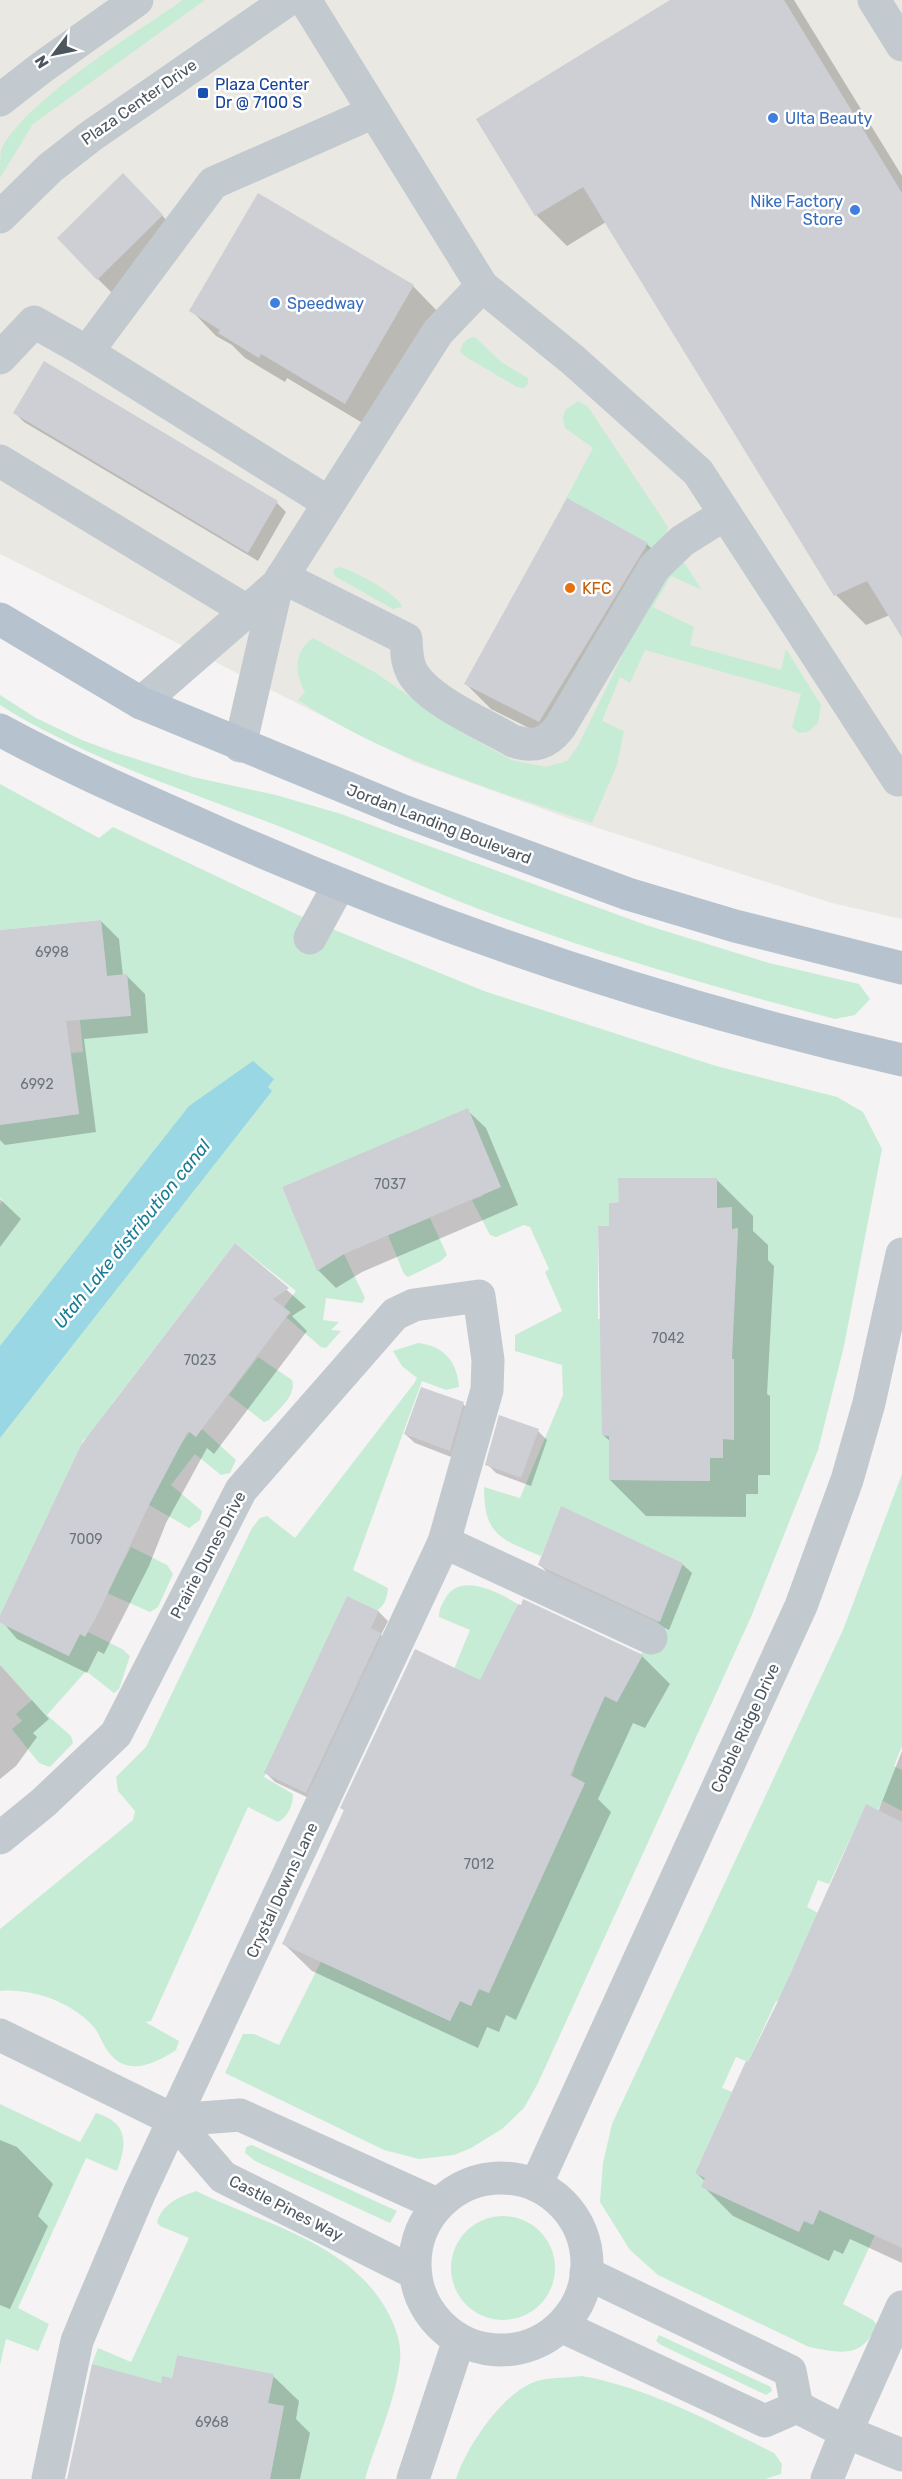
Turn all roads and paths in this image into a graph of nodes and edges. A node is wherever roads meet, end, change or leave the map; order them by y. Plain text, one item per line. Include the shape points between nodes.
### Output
1 (137, 0) edge
2 (288, 0) edge
3 (305, 0) edge
4 (874, 0) edge
5 (902, 45) edge
6 (0, 100) edge
7 (374, 112) junction
8 (0, 217) edge
9 (482, 286) junction
10 (87, 352) junction
11 (0, 358) edge
12 (0, 460) edge
13 (329, 503) junction
14 (725, 514) junction
15 (280, 580) junction
16 (247, 611) junction
17 (0, 619) edge
18 (141, 704) junction
19 (0, 730) edge
20 (240, 746) junction
21 (898, 780) dead end
22 (339, 885) junction
23 (310, 938) dead end
24 (902, 968) edge
25 (902, 1060) edge
26 (902, 1254) edge
27 (479, 1296) joint
28 (444, 1542) junction
29 (651, 1638) dead end
30 (0, 1838) edge
31 (0, 2035) edge
32 (174, 2120) junction
33 (536, 2184) junction
34 (437, 2204) junction
35 (415, 2273) junction
36 (586, 2273) junction
37 (902, 2307) edge
38 (561, 2326) junction
39 (459, 2340) junction
40 (797, 2408) junction
41 (846, 2432) junction
42 (902, 2455) edge
43 (48, 2479) edge
44 (413, 2479) edge
45 (827, 2479) edge

1 - 6 street
2 - 8 street, Plaza Center Drive via 91,136 50,168
3 - 7 street
4 - 5 street
7 - 9 street
7 - 10 street via 213,183
9 - 13 street via 438,332
9 - 14 street via 573,360 698,472
10 - 11 street via 34,322
10 - 13 street
12 - 16 street
13 - 15 street
14 - 15 street via 682,541 654,568 560,727 551,739 525,745 445,702 421,683 407,658 406,639
14 - 21 street
15 - 16 street
15 - 20 street
16 - 18 street
17 - 18 main road, Jordan Landing Boulevard
18 - 20 main road, Jordan Landing Boulevard
19 - 22 main road via 116,788
20 - 24 main road, Jordan Landing Boulevard via 496,847 628,894 746,929
22 - 23 street
22 - 25 main road via 650,993
26 - 33 street, Cobble Ridge Drive via 870,1402 816,1567
27 - 28 street, Crystal Downs Lane via 488,1359 487,1390
27 - 30 street, Prairie Dunes Drive via 414,1305 395,1314 268,1457 241,1490 116,1734
28 - 29 street
28 - 32 street, Crystal Downs Lane
31 - 32 street, Castle Pines Way
32 - 34 street via 240,2115
32 - 35 street, Castle Pines Way via 224,2177
32 - 43 street, Crystal Downs Lane via 77,2341
33 - 34 street via 510,2177 479,2180 458,2188
33 - 36 street via 558,2199 574,2218 585,2243
34 - 35 street via 422,2226 415,2252
35 - 39 street via 424,2304 439,2324
36 - 38 street via 583,2293
36 - 40 street via 790,2371
37 - 41 street
38 - 39 street via 528,2346 507,2351 482,2349
38 - 40 street via 765,2421
39 - 44 street
40 - 41 street
41 - 42 street
41 - 45 street

